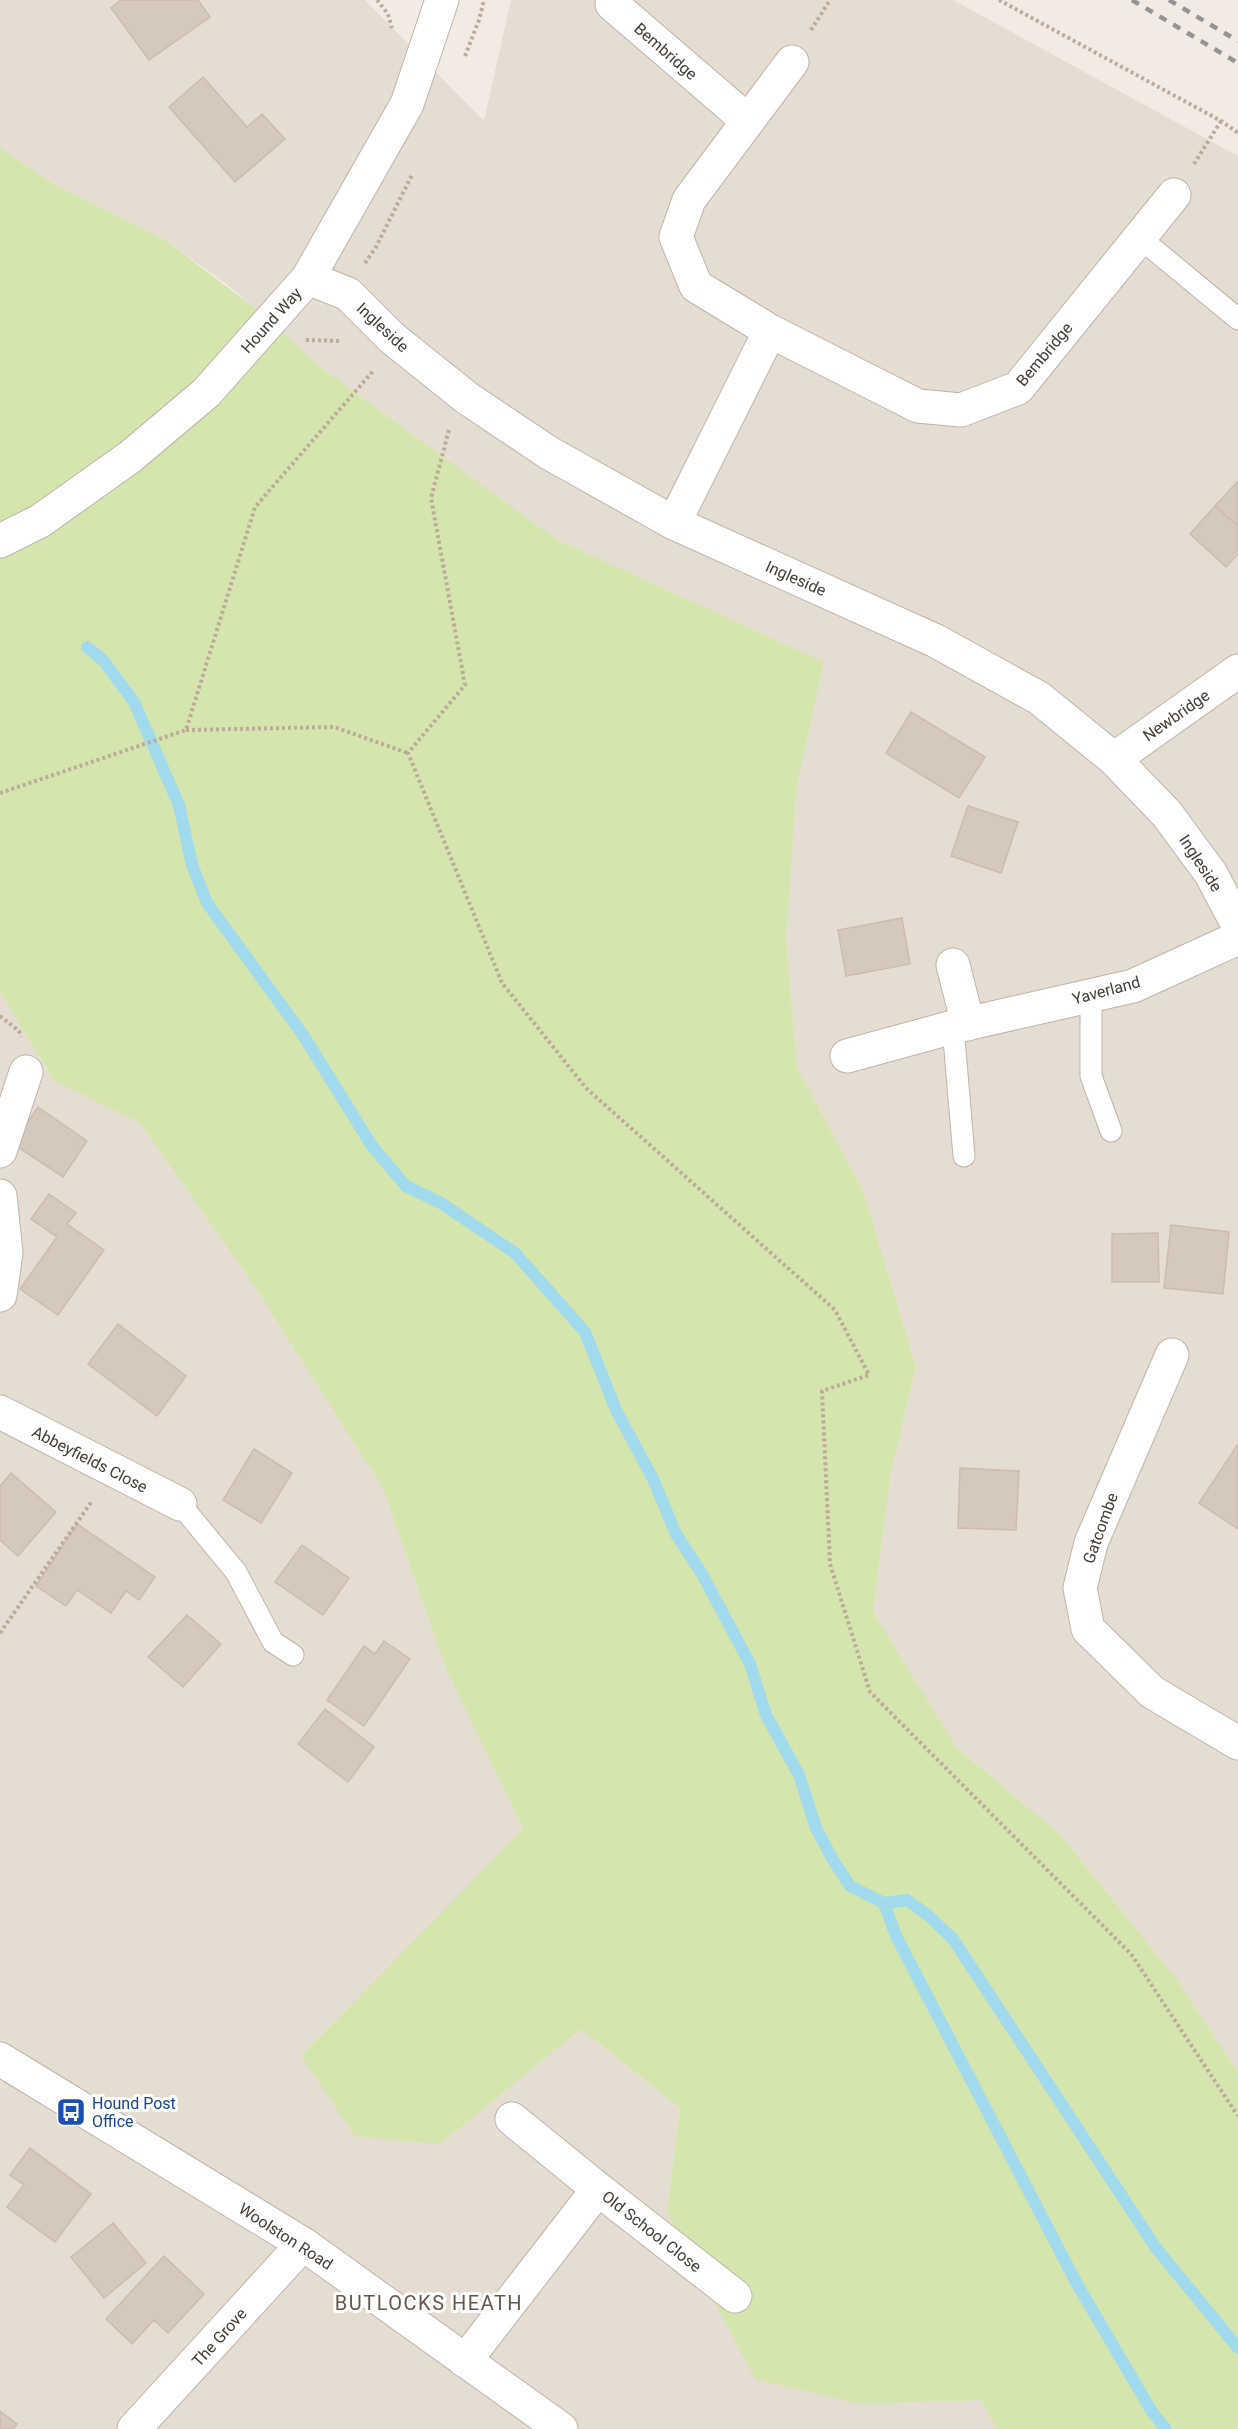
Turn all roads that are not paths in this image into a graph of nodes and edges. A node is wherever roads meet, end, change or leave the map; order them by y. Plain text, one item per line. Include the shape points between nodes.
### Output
1 (435, 4) edge
2 (612, 4) dead end
3 (792, 62) dead end
4 (747, 122) junction
5 (1174, 195) road end
6 (1140, 238) junction
7 (308, 278) junction
8 (1238, 318) edge
9 (770, 331) junction
10 (674, 523) junction
11 (0, 541) edge
12 (1238, 671) edge
13 (1114, 759) junction
14 (1238, 925) edge
15 (1238, 938) edge
16 (953, 965) dead end
17 (1091, 995) junction
18 (960, 1026) junction
19 (847, 1056) dead end
20 (26, 1072) dead end
21 (1111, 1131) dead end
22 (0, 1151) edge
23 (964, 1156) dead end
24 (0, 1196) edge
25 (0, 1295) edge
26 (1172, 1355) dead end
27 (0, 1412) edge
28 (180, 1504) joint
29 (293, 1655) dead end
30 (1238, 1743) edge
31 (0, 2060) edge
32 (512, 2119) dead end
33 (598, 2189) junction
34 (303, 2244) junction
35 (735, 2296) dead end
36 (465, 2361) junction
37 (134, 2429) edge
38 (561, 2429) edge

1 - 7 street, Hound Way via 407,104
2 - 4 street, Bembridge
3 - 4 street, Bembridge
4 - 9 street, Bembridge via 689,200 676,237 696,286
5 - 6 street, Bembridge
6 - 8 lane
6 - 9 street, Bembridge via 1018,388 961,410 918,406
7 - 10 street, Ingleside via 348,294 392,338 476,405 549,453
7 - 11 street, Hound Way via 198,400 130,457 40,521
9 - 10 street
10 - 13 street, Ingleside via 936,641 1039,698
12 - 13 street, Newbridge
13 - 14 street, Ingleside via 1167,814 1211,874
15 - 17 street, Yaverland via 1133,986
16 - 18 street
17 - 18 street, Yaverland
17 - 21 lane via 1091,1076
18 - 19 street, Yaverland
18 - 23 lane
20 - 22 street
24 - 25 street via 6,1253
26 - 30 street, Gatcombe via 1091,1543 1080,1588 1088,1629 1152,1692
27 - 28 street, Abbeyfields Close
28 - 29 lane via 236,1572 273,1642
31 - 34 street, Woolston Road
32 - 33 street
33 - 35 street, Old School Close
33 - 36 street, Old School Close
34 - 36 street, Woolston Road
34 - 37 street, The Grove
36 - 38 street, Woolston Road

